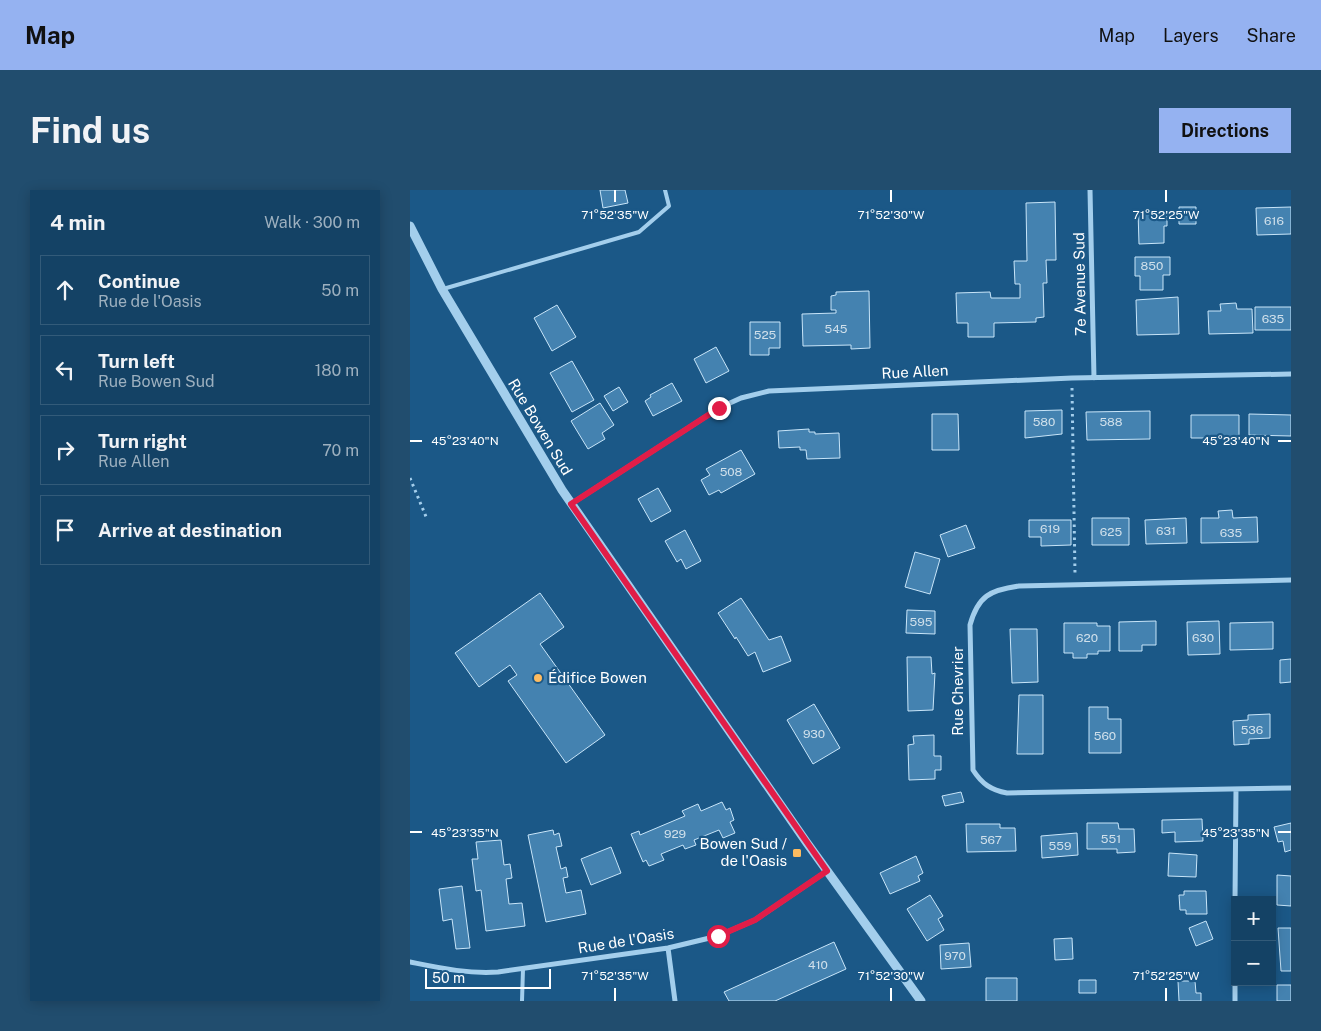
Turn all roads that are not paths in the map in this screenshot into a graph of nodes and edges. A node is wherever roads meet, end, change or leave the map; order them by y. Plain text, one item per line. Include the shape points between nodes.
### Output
1 (665, 190) edge
2 (1090, 190) edge
3 (410, 226) edge
4 (442, 289) junction
5 (1291, 374) edge
6 (1094, 378) junction
7 (571, 504) junction
8 (1291, 580) edge
9 (1291, 788) edge
10 (1236, 789) junction
11 (827, 871) junction
12 (1235, 896) edge
13 (668, 948) junction
14 (410, 962) edge
15 (524, 970) junction
16 (1235, 986) edge
17 (522, 1001) edge
18 (676, 1001) edge
19 (921, 1001) edge
20 (1235, 1001) edge

1 - 4 lane via 669,206 639,232
2 - 6 street, 7e Avenue Sud
3 - 4 street, Rue Bowen Sud
4 - 7 street, Rue Bowen Sud
5 - 6 street, Rue Allen
6 - 7 street, Rue Allen via 769,391 719,408
7 - 11 street, Rue Bowen Sud
8 - 10 street, Rue Chevrier via 1019,586 999,589 985,596 975,609 970,626 971,756 973,770 980,781 992,790 1007,793
9 - 10 street, Rue Chevrier
10 - 12 street
11 - 13 street, Rue de l'Oasis via 735,930
11 - 19 street, Rue Bowen Sud
13 - 15 street, Rue de l'Oasis
13 - 18 street
14 - 15 street, Rue de l'Oasis via 475,973
15 - 17 lane
16 - 20 street

